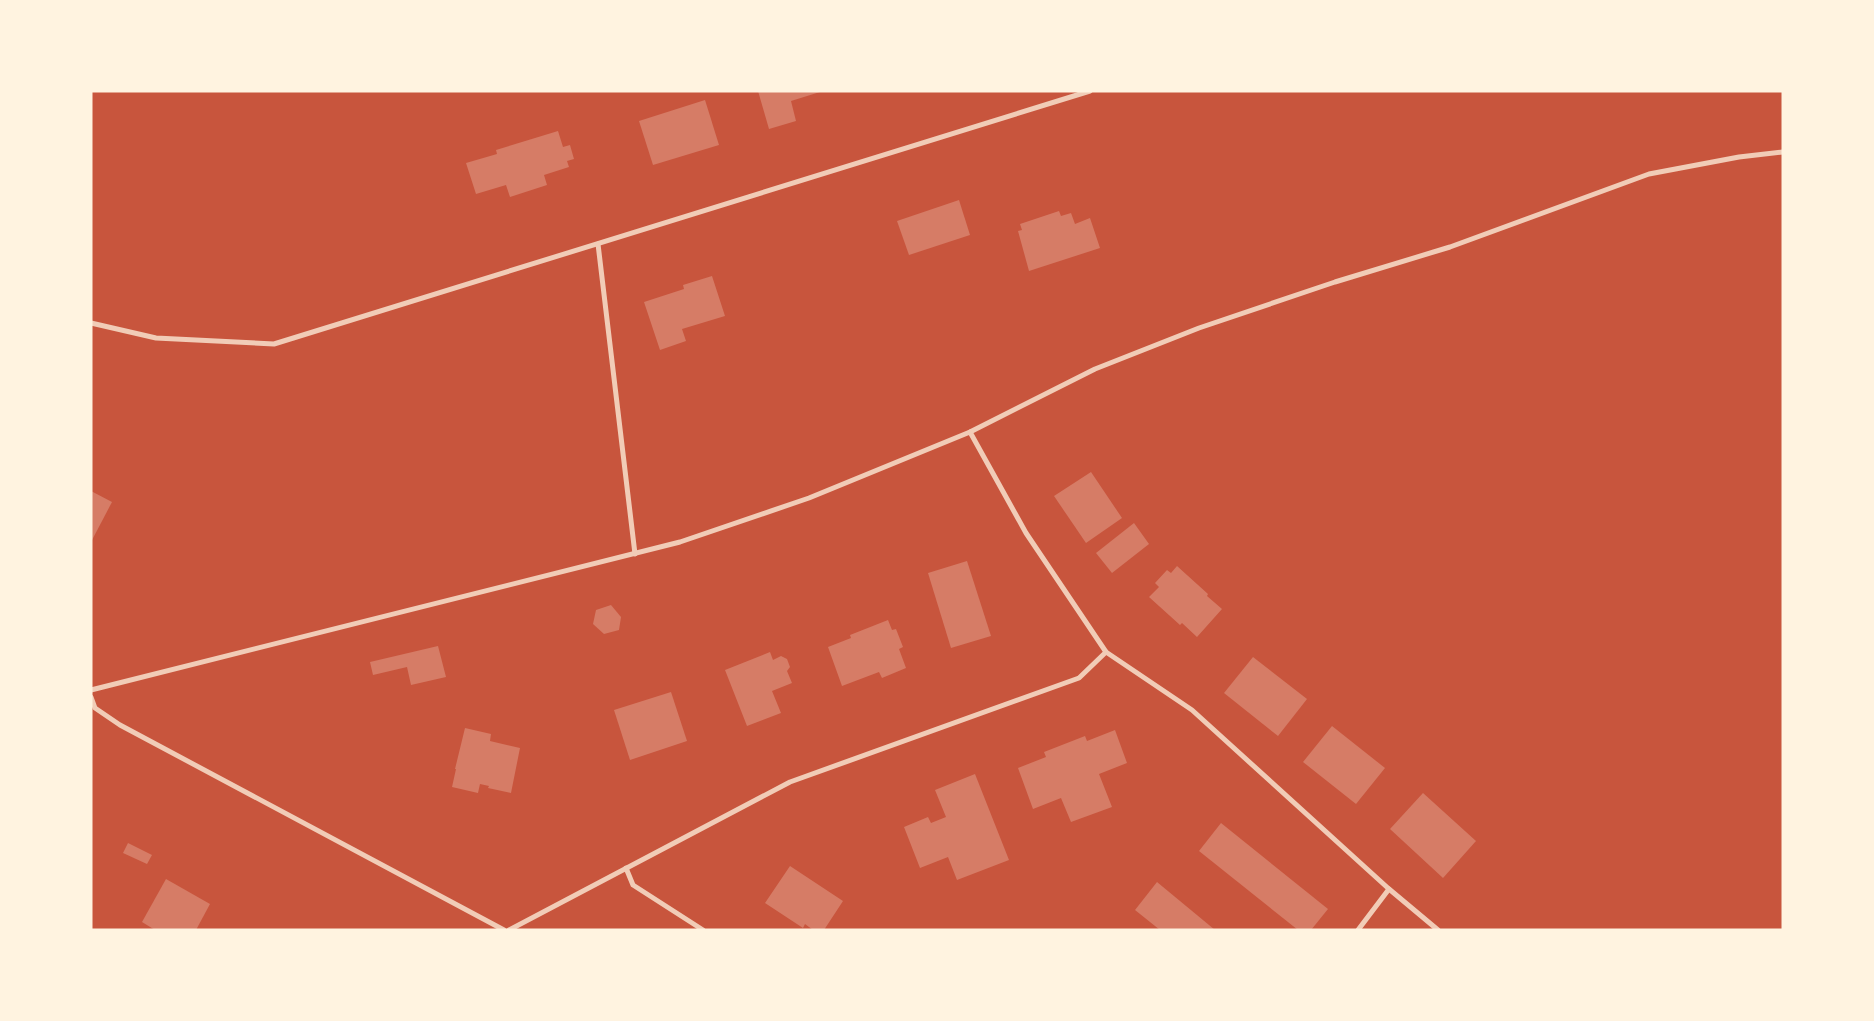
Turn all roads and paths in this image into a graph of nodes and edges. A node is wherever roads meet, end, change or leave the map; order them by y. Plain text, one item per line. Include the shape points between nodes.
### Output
1 (1090, 91) edge
2 (1783, 152) edge
3 (598, 244) junction
4 (91, 323) edge
5 (970, 432) junction
6 (635, 554) junction
7 (1106, 652) junction
8 (91, 690) edge
9 (91, 697) edge
10 (626, 868) junction
11 (1389, 889) junction
12 (504, 930) edge
13 (508, 930) edge
14 (704, 930) edge
15 (1358, 930) edge
16 (1438, 930) edge

1 - 3 street
2 - 5 street via 1649,174 1450,247 1199,328 1095,369
3 - 4 street via 274,344 156,338
3 - 6 street
5 - 6 street via 809,498
5 - 7 street via 1026,533
6 - 8 street
7 - 10 street via 1079,678 790,782
7 - 11 street via 1192,710
9 - 12 street via 95,708 120,726
10 - 13 street
10 - 14 street via 633,885
11 - 15 street
11 - 16 street

